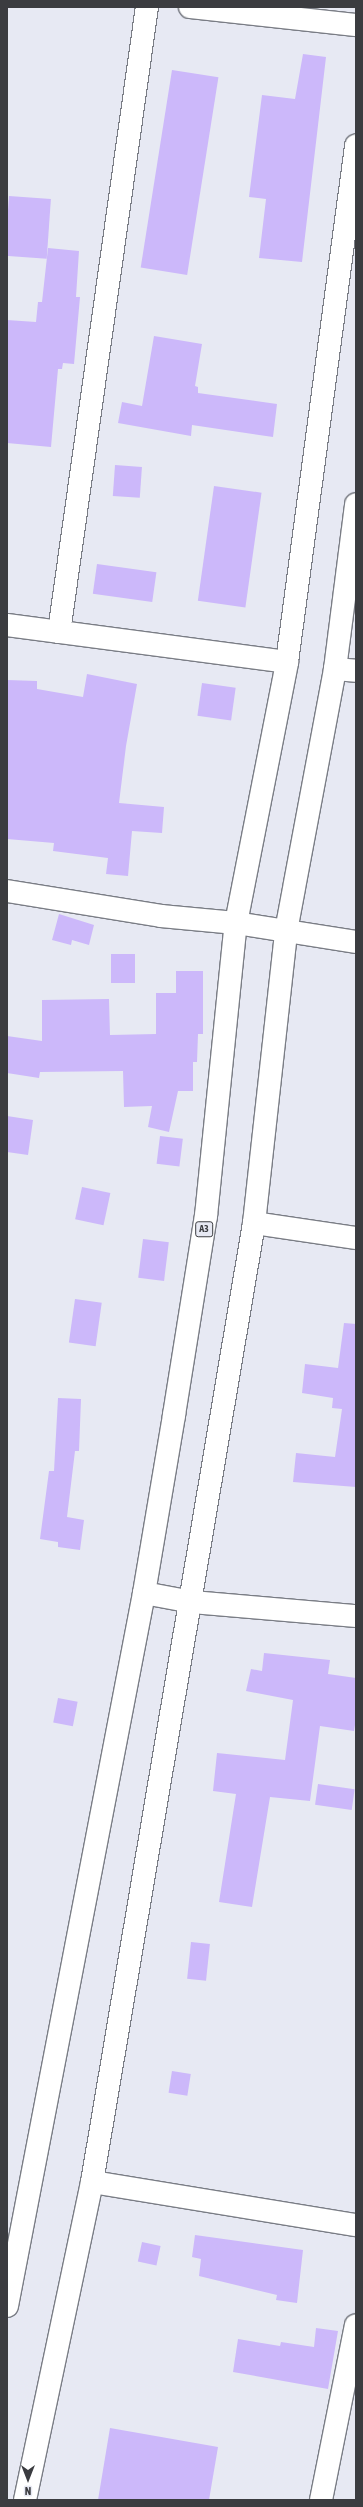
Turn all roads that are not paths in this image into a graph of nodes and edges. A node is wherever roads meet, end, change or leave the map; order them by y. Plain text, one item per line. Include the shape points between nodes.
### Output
1 (147, 7) edge
2 (190, 7) edge
3 (356, 25) edge
4 (356, 146) edge
5 (356, 504) edge
6 (7, 625) edge
7 (59, 632) junction
8 (287, 662) junction
9 (335, 668) junction
10 (356, 671) edge
11 (7, 891) edge
12 (236, 923) junction
13 (286, 931) junction
14 (356, 942) edge
15 (254, 1224) junction
16 (356, 1238) edge
17 (144, 1593) junction
18 (192, 1602) junction
19 (356, 1616) edge
20 (92, 2182) junction
21 (356, 2225) edge
22 (12, 2259) edge
23 (7, 2306) edge
24 (356, 2325) edge
25 (25, 2500) edge
26 (322, 2500) edge

1 - 7 main road
2 - 3 main road
4 - 8 main road, A3
5 - 9 main road
6 - 7 main road
7 - 8 main road
8 - 12 main road, A3
9 - 10 main road
9 - 13 main road
11 - 12 main road via 161,916
12 - 13 main road
12 - 17 main road, A3 via 206,1216
13 - 14 main road
13 - 15 main road
15 - 16 main road
15 - 18 main road
17 - 18 main road
17 - 22 main road, A3
18 - 19 main road
18 - 20 main road
20 - 21 main road
20 - 25 main road
22 - 23 main road, A3
24 - 26 main road

